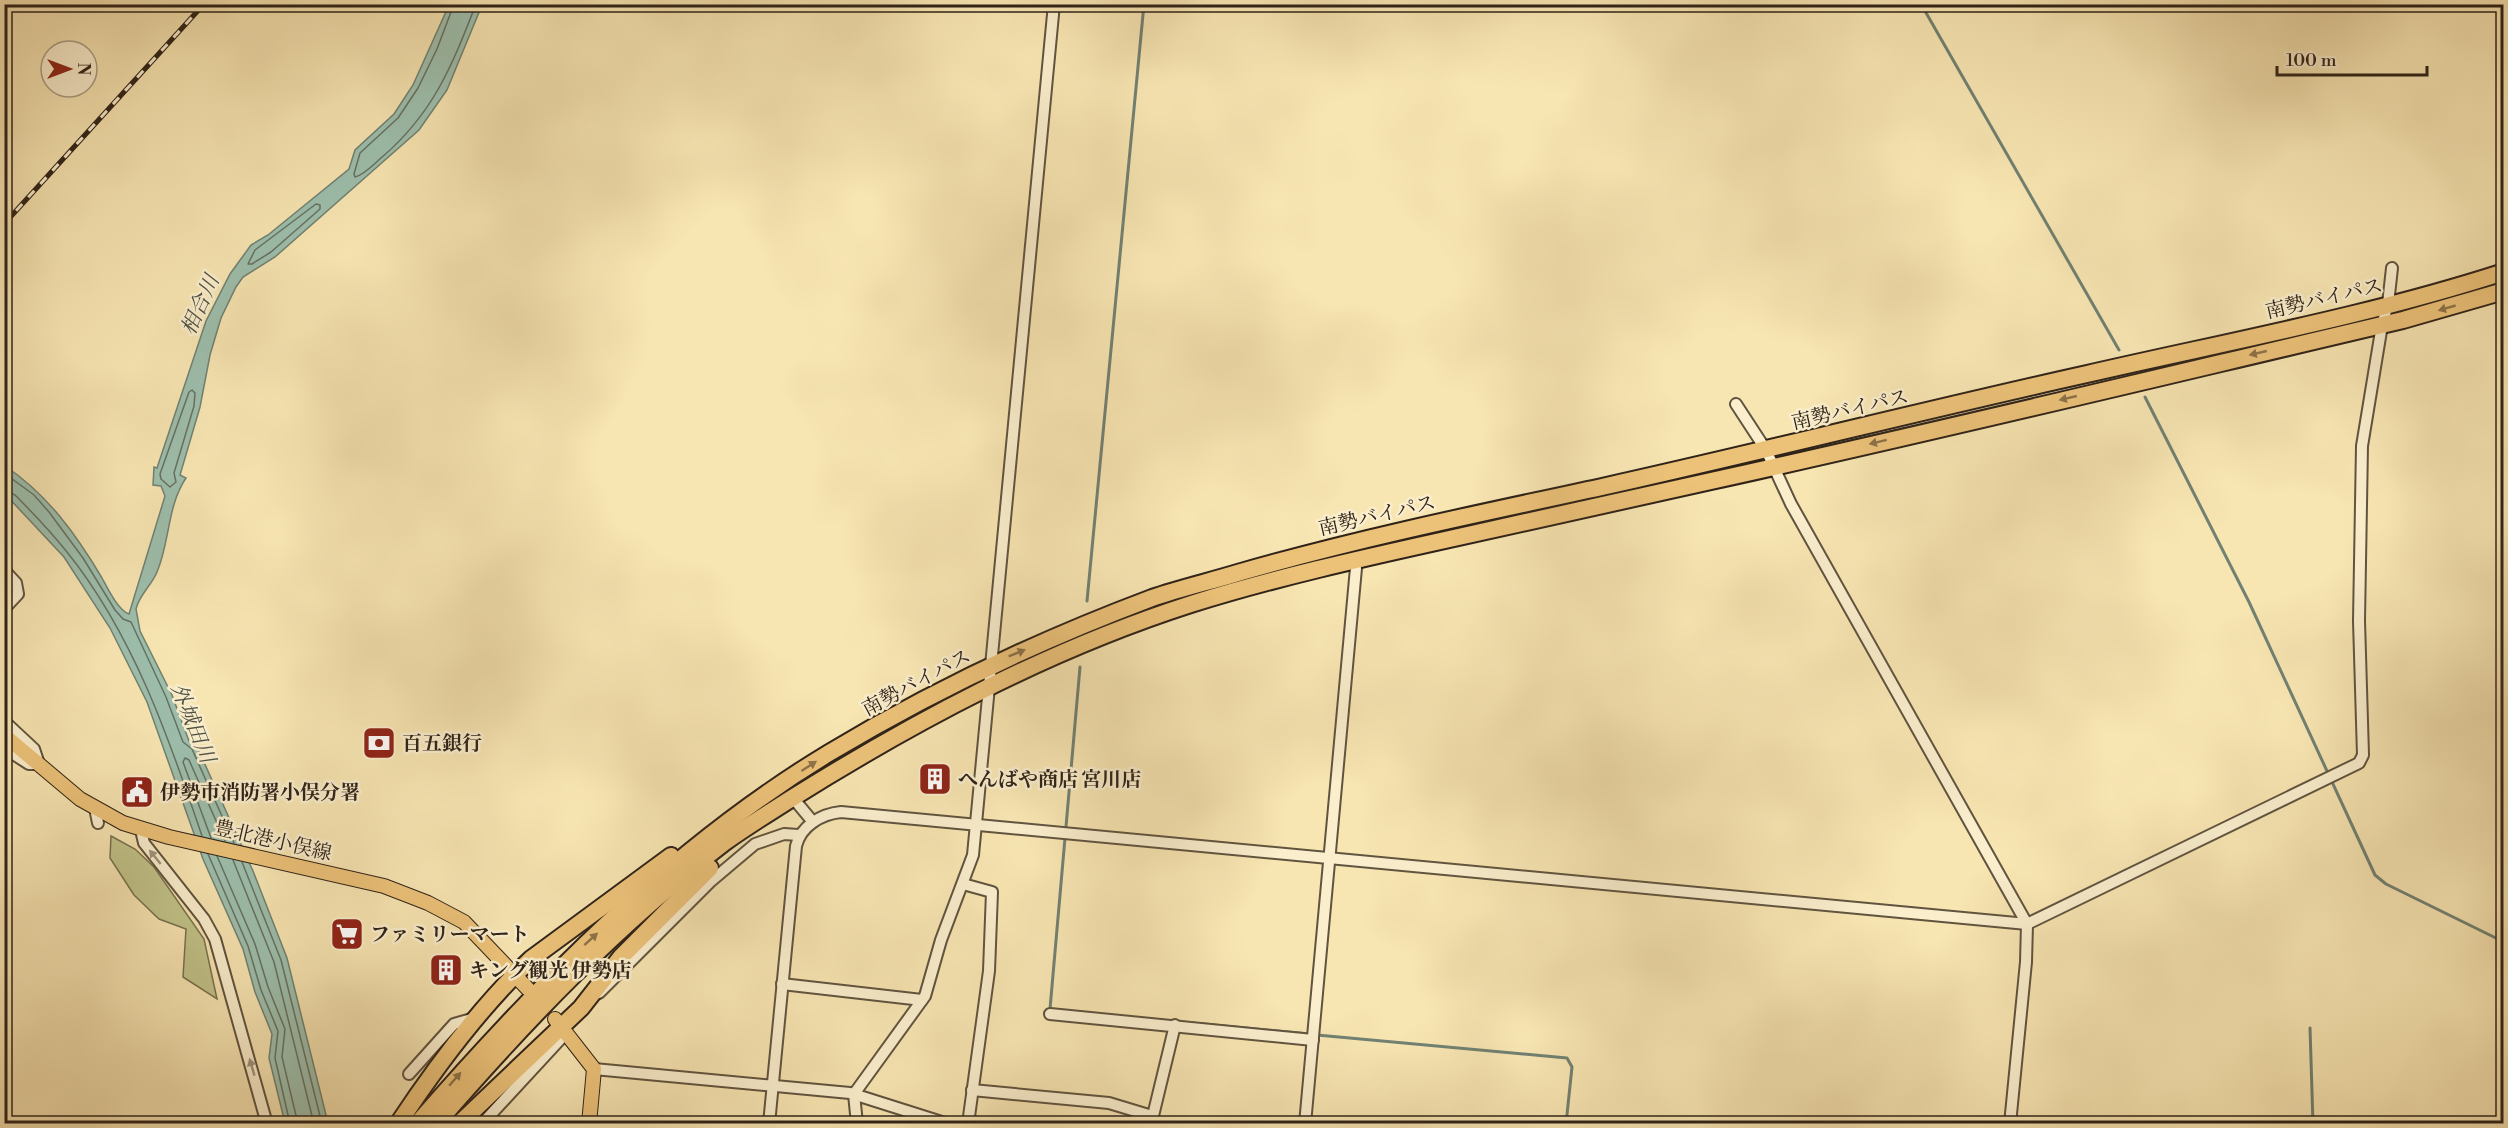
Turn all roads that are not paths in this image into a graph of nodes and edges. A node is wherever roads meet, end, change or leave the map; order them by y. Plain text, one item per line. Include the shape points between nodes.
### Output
1 (1054, 4) edge
2 (2392, 268) dead end
3 (2504, 272) edge
4 (2504, 291) edge
5 (2388, 304) junction
6 (2382, 325) junction
7 (1736, 404) dead end
8 (1766, 450) junction
9 (1773, 467) junction
10 (1356, 568) dead end
11 (4, 570) edge
12 (4, 609) edge
13 (993, 664) junction
14 (990, 687) junction
15 (4, 721) edge
16 (6, 740) edge
17 (39, 764) junction
18 (782, 784) junction
19 (793, 798) junction
20 (95, 808) junction
21 (813, 822) junction
22 (98, 823) dead end
23 (976, 824) junction
24 (141, 830) junction
25 (798, 835) junction
26 (1329, 858) junction
27 (963, 884) junction
28 (2027, 924) junction
29 (514, 975) junction
30 (782, 984) junction
31 (528, 988) dead end
32 (922, 1000) junction
33 (581, 1008) junction
34 (1050, 1014) dead end
35 (475, 1018) junction
36 (561, 1026) junction
37 (1175, 1026) junction
38 (1313, 1036) junction
39 (594, 1069) junction
40 (409, 1074) dead end
41 (773, 1085) junction
42 (972, 1090) junction
43 (854, 1094) junction
44 (1151, 1120) edge
45 (267, 1124) edge
46 (398, 1124) edge
47 (417, 1124) edge
48 (436, 1124) edge
49 (459, 1124) edge
50 (482, 1124) edge
51 (589, 1124) edge
52 (769, 1124) edge
53 (857, 1124) edge
54 (948, 1124) edge
55 (968, 1124) edge
56 (1305, 1124) edge
57 (2010, 1124) edge

1 - 13 street
2 - 5 street
3 - 5 highway, 南勢バイパス
4 -> 6 highway, 南勢バイパス
5 - 6 street
5 - 8 highway, 南勢バイパス
6 -> 9 highway, 南勢バイパス
6 - 28 street via 2362,446 2359,621 2363,755 2359,763
7 - 8 street
8 - 9 street
13 -> 8 highway, 南勢バイパス via 1157,597 1327,547
9 - 14 highway, 南勢バイパス via 1300,572 1173,610
9 - 28 street
10 - 26 street
11 - 12 street via 16,583 18,594
13 - 14 street
18 -> 13 highway, 南勢バイパス via 900,713
14 - 19 highway, 南勢バイパス via 890,737
14 - 23 street
15 - 17 street via 34,749
16 - 17 main road, 豊北港小俣線
17 - 20 main road, 豊北港小俣線
18 - 29 highway via 741,804
47 -> 18 highway, 南勢バイパス via 499,1029 578,951 682,860
19 - 21 street
19 - 33 highway via 705,872 621,957
19 - 48 highway, 南勢バイパス via 726,841 605,944 510,1038
20 - 22 street
20 - 24 main road, 豊北港小俣線
21 - 23 street via 829,813 841,812
21 - 25 street
23 - 26 street
23 - 27 street via 972,862
24 - 29 main road, 豊北港小俣線 via 384,886 428,903 464,922
45 -> 24 street via 215,939 204,919 144,843
25 - 30 street
25 - 33 street via 784,834 755,844 710,882 611,983
26 - 28 street
26 - 38 street
27 - 32 street
27 - 42 street via 992,892 988,971
28 - 57 street
29 - 31 main road, 豊北港小俣線
29 - 35 highway
30 - 32 street
30 - 41 street
32 - 43 street
33 - 36 highway
34 - 37 street
35 - 40 street via 454,1024
35 - 46 highway
36 - 39 main road
36 - 49 highway
36 - 50 street
37 - 38 street
37 - 44 street
38 - 56 street
39 - 41 street
39 - 51 main road
41 - 43 street
41 - 52 street
42 - 44 street via 1109,1103
42 - 55 street
43 - 53 street
43 - 54 street

